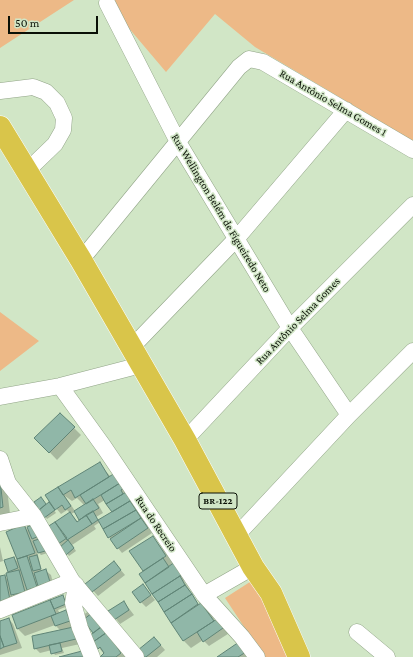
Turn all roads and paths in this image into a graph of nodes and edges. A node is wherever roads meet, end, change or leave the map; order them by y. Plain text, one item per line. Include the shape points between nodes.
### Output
1 (107, 3) dead end
2 (0, 91) edge
3 (346, 110) junction
4 (0, 127) edge
5 (178, 142) junction
6 (413, 150) edge
7 (27, 171) junction
8 (413, 205) edge
9 (238, 238) junction
10 (81, 260) junction
11 (290, 328) junction
12 (413, 350) edge
13 (136, 357) junction
14 (60, 386) junction
15 (0, 397) edge
16 (349, 415) junction
17 (185, 440) junction
18 (0, 459) edge
19 (34, 516) junction
20 (0, 522) edge
21 (237, 535) junction
22 (253, 567) junction
23 (74, 583) junction
24 (204, 595) junction
25 (0, 610) edge
26 (357, 632) dead end
27 (92, 657) edge
28 (136, 657) edge
29 (257, 657) edge
30 (299, 657) edge
31 (387, 657) edge

1 - 5 street, Rua Wellington Belém de Figueiredo Neto
2 - 7 street via 33,87 46,92 57,103 64,118 63,130 55,144
3 - 5 street, Rua Antônio Selma Gomes 1 via 263,62 252,59 239,67
3 - 6 street, Rua Antônio Selma Gomes 1
3 - 9 street
4 - 7 highway, BR-122
5 - 9 street, Rua Wellington Belém de Figueiredo Neto
5 - 10 street
7 - 10 highway, BR-122
8 - 11 street, Rua Antônio Selma Gomes
9 - 11 street, Rua Wellington Belém de Figueiredo Neto
9 - 13 street
10 - 13 highway, BR-122
11 - 16 street, Rua Wellington Belém de Figueiredo Neto
11 - 17 street, Rua Antônio Selma Gomes
12 - 16 street
13 - 14 street
13 - 17 highway, BR-122
14 - 15 street
14 - 24 street, Rua do Recreio
16 - 21 street
17 - 21 highway, BR-122
18 - 19 street via 8,483
19 - 20 street
19 - 23 street
21 - 22 highway, BR-122
22 - 24 street
22 - 30 highway, BR-122 via 271,593
23 - 25 street
23 - 27 street via 74,603 80,628
23 - 28 street
24 - 29 street, Rua do Recreio
26 - 31 street

